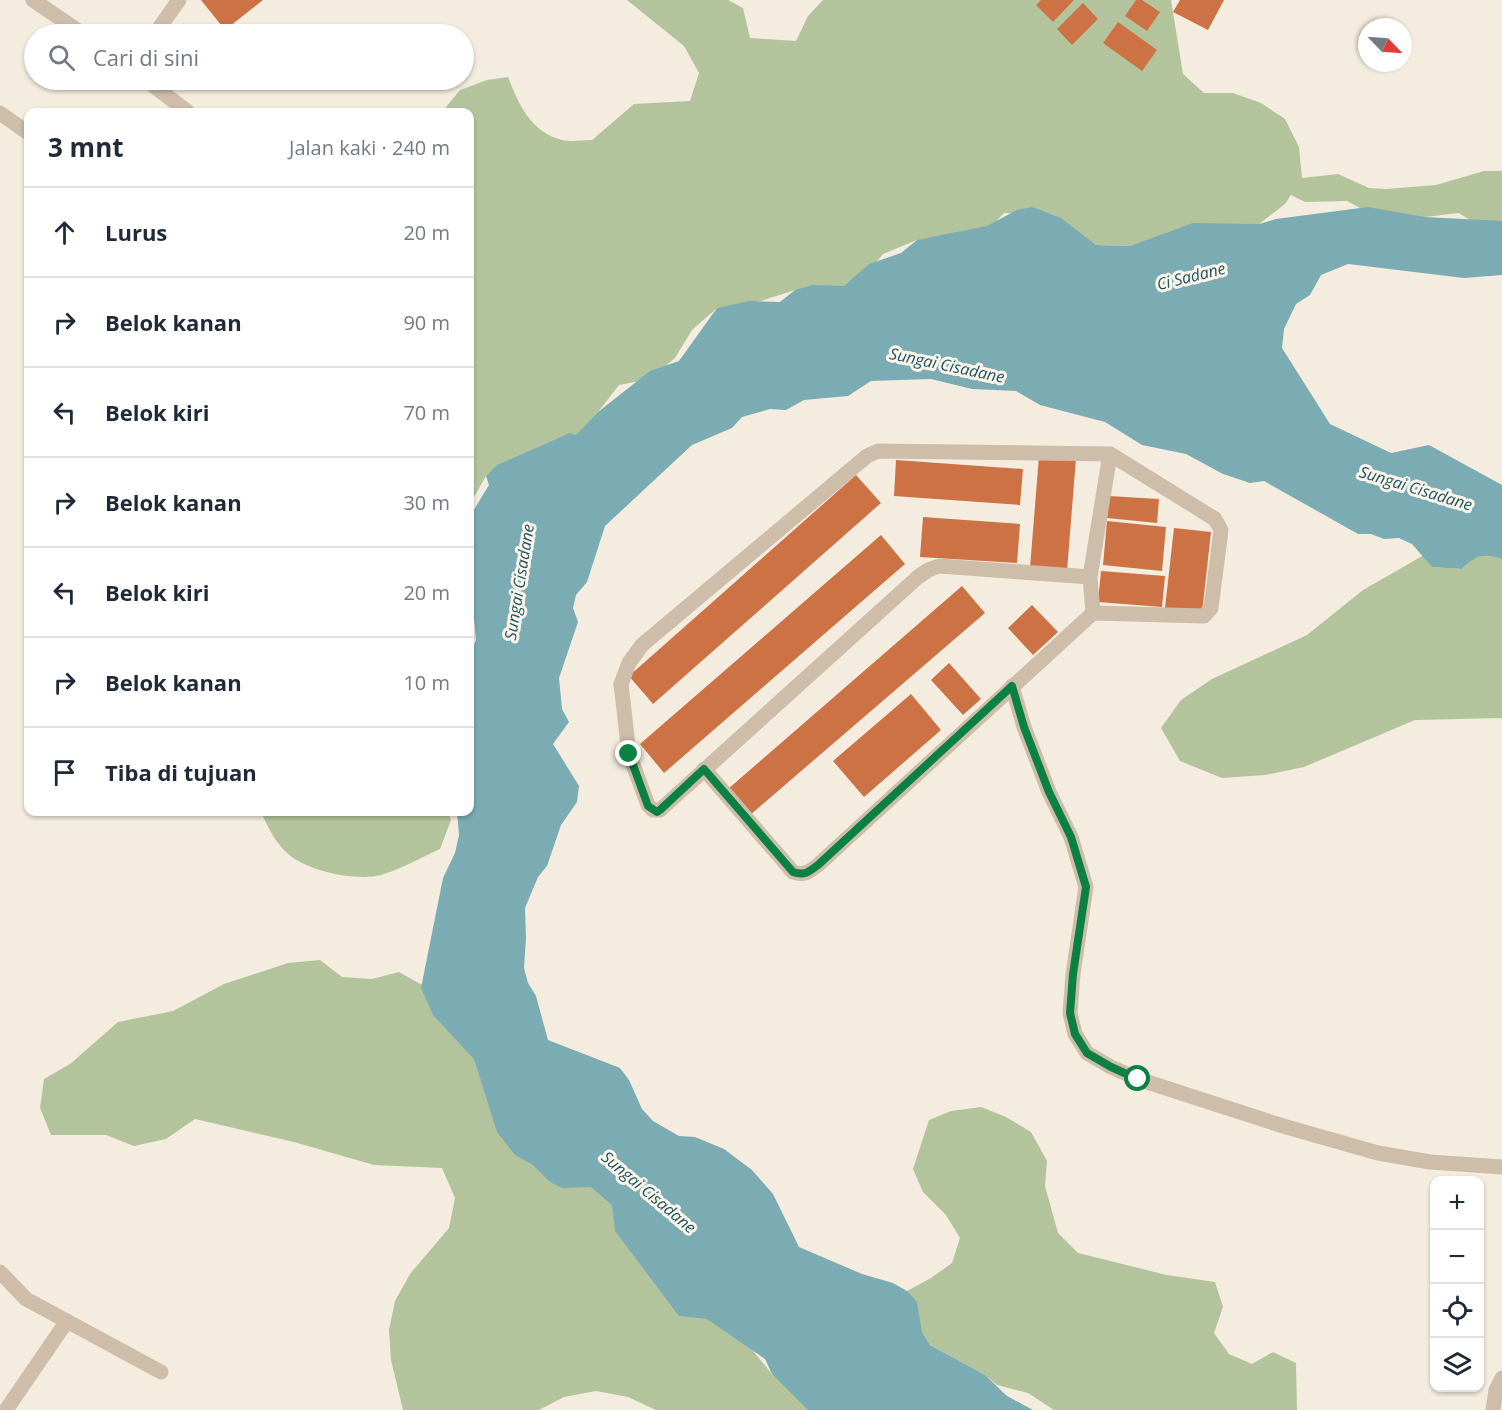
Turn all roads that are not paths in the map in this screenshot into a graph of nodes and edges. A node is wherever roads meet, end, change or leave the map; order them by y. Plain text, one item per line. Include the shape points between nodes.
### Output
1 (33, 0) edge
2 (179, 0) edge
3 (68, 24) edge
4 (162, 24) edge
5 (159, 90) edge
6 (183, 108) edge
7 (0, 113) edge
8 (24, 130) edge
9 (1110, 454) junction
10 (1090, 578) junction
11 (1093, 613) junction
12 (1012, 686) junction
13 (704, 769) junction
14 (1502, 1167) edge
15 (0, 1272) edge
16 (67, 1321) junction
17 (161, 1372) dead end
18 (1502, 1378) edge
19 (6, 1410) edge
20 (1493, 1410) edge

1 - 3 street
2 - 4 street
5 - 6 street
7 - 8 street
9 - 10 street
9 - 11 street via 1215,519 1221,530 1211,608 1204,616
9 - 13 street via 878,451 867,456 642,645 629,663 621,684 629,754 648,806 657,812
10 - 11 street
10 - 13 street via 939,566 928,570
11 - 12 street
12 - 13 street via 807,873 793,872
12 - 14 street via 1049,792 1071,837 1086,887 1070,1013 1075,1034 1087,1053 1138,1079 1378,1153 1430,1162
15 - 16 street via 26,1299
16 - 17 street
16 - 19 street
18 - 20 street

